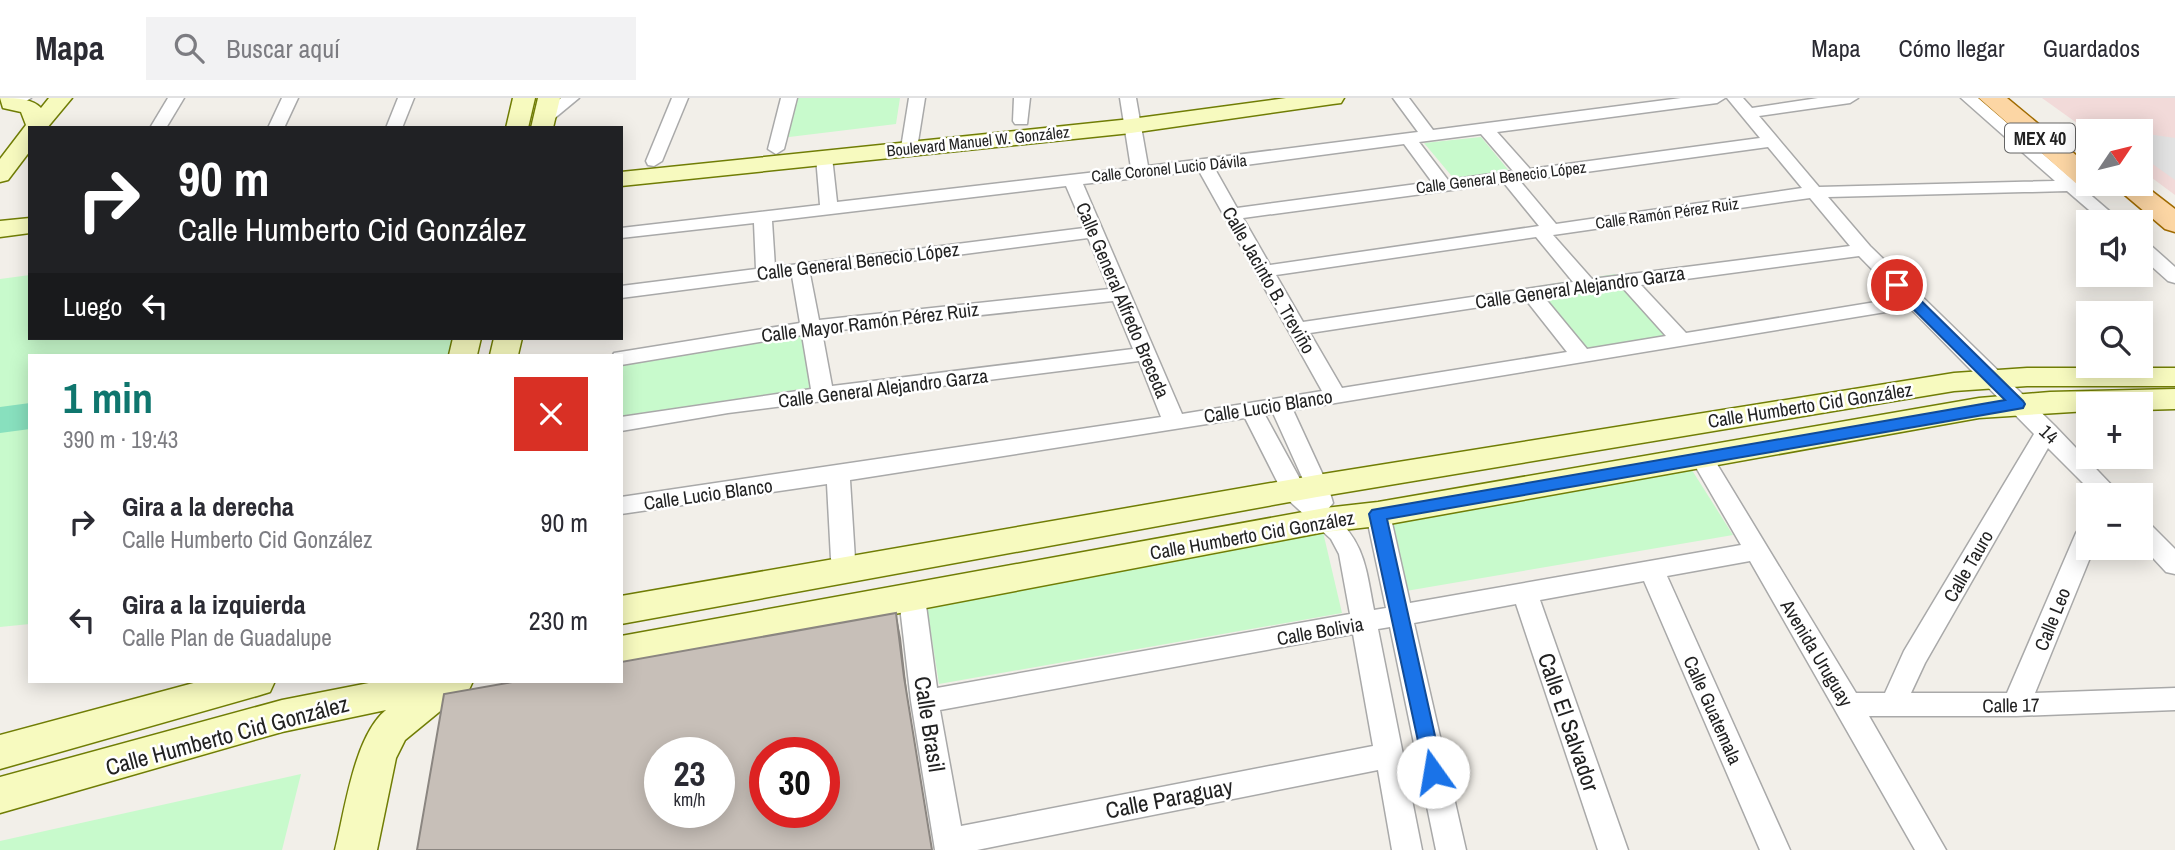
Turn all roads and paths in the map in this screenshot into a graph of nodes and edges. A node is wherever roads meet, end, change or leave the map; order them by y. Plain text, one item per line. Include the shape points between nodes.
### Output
1 (5, 98) edge
2 (13, 98) edge
3 (23, 98) edge
4 (61, 98) edge
5 (176, 98) edge
6 (290, 98) edge
7 (406, 98) edge
8 (524, 98) edge
9 (571, 98) edge
10 (680, 98) edge
11 (789, 98) edge
12 (917, 98) edge
13 (1022, 98) edge
14 (1226, 98) edge
15 (1334, 98) edge
16 (1401, 98) edge
17 (1717, 98) edge
18 (1850, 98) edge
19 (1969, 98) edge
20 (1992, 98) edge
21 (2018, 98) edge
22 (0, 103) edge
23 (1741, 105) edge
24 (1130, 111) edge
25 (545, 115) edge
26 (1021, 121) junction
27 (33, 126) edge
28 (37, 126) edge
29 (159, 126) edge
30 (277, 126) edge
31 (395, 126) edge
32 (517, 126) edge
33 (1486, 129) junction
34 (1429, 136) junction
35 (28, 138) edge
36 (1408, 138) junction
37 (911, 140) junction
38 (1770, 142) junction
39 (2076, 144) edge
40 (776, 149) junction
41 (824, 157) junction
42 (654, 161) junction
43 (623, 164) edge
44 (1204, 165) junction
45 (1140, 171) junction
46 (0, 175) edge
47 (1516, 175) junction
48 (2076, 176) edge
49 (2076, 177) edge
50 (623, 179) edge
51 (1072, 179) junction
52 (2076, 183) edge
53 (1442, 184) junction
54 (1814, 192) junction
55 (2102, 196) edge
56 (2141, 196) edge
57 (829, 209) junction
58 (2122, 210) edge
59 (1231, 214) junction
60 (763, 217) junction
61 (2175, 223) edge
62 (28, 225) edge
63 (0, 229) edge
64 (1546, 230) junction
65 (1094, 232) junction
66 (623, 233) edge
67 (2153, 234) edge
68 (28, 246) edge
69 (0, 249) edge
70 (1863, 250) junction
71 (2175, 252) edge
72 (2153, 258) edge
73 (800, 268) junction
74 (1265, 271) junction
75 (766, 272) junction
76 (2175, 277) edge
77 (1626, 280) junction
78 (1587, 286) junction
79 (623, 292) edge
80 (1531, 293) junction
81 (1120, 294) junction
82 (1914, 302) junction
83 (811, 327) junction
84 (1297, 330) junction
85 (1681, 340) junction
86 (1146, 354) junction
87 (1580, 355) junction
88 (623, 358) edge
89 (2175, 377) edge
90 (1990, 378) junction
91 (823, 395) junction
92 (1335, 395) junction
93 (2175, 399) edge
94 (1279, 404) junction
95 (2017, 404) junction
96 (1251, 408) junction
97 (1174, 421) junction
98 (1701, 422) junction
99 (623, 424) edge
100 (2047, 431) junction
101 (1714, 455) junction
102 (838, 474) junction
103 (2097, 483) edge
104 (1305, 489) junction
105 (623, 506) edge
106 (1378, 514) junction
107 (1325, 520) junction
108 (2153, 542) edge
109 (1756, 551) junction
110 (842, 559) dead end
111 (2077, 560) edge
112 (2175, 565) edge
113 (1651, 571) junction
114 (1525, 594) junction
115 (912, 598) junction
116 (623, 610) edge
117 (1398, 617) junction
118 (1365, 624) junction
119 (623, 651) edge
120 (250, 683) edge
121 (434, 683) edge
122 (450, 683) edge
123 (367, 690) edge
124 (2175, 699) edge
125 (925, 701) junction
126 (1848, 704) junction
127 (1893, 704) junction
128 (2016, 705) junction
129 (391, 729) junction
130 (0, 752) edge
131 (1389, 755) junction
132 (0, 795) edge
133 (949, 846) edge
134 (356, 850) edge
135 (1406, 850) edge
136 (1451, 850) edge
137 (1613, 850) edge
138 (1775, 850) edge
139 (1931, 850) edge

1 - 22 street
1 - 27 street via 30,108
2 - 3 street
4 - 28 street
5 - 29 street
6 - 30 street
7 - 31 street
8 - 32 street
9 - 25 street
10 - 42 street
11 - 40 street
12 - 37 street
13 - 26 street
14 - 24 street, Boulevard Manuel W. González
15 - 24 street, Boulevard Manuel W. González
16 - 34 street
17 - 33 street, Calle Coronel Lucio Dávila
18 - 23 street
19 - 49 street
20 - 48 main road, MEX 40
21 - 39 main road, MEX 40
23 - 38 street, 14
24 - 26 street, Boulevard Manuel W. González
24 - 37 street, Boulevard Manuel W. González
24 - 45 street
26 - 37 street, Boulevard Manuel W. González
33 - 34 street, Calle Coronel Lucio Dávila
33 - 47 street
34 - 36 street, Calle Coronel Lucio Dávila
35 - 46 street
36 - 44 street, Calle Coronel Lucio Dávila
36 - 53 street
37 - 40 street, Boulevard Manuel W. González
37 - 41 street, Boulevard Manuel W. González
38 - 47 street, Calle General Benecio López
38 - 54 street, 14
40 - 42 street, Boulevard Manuel W. González
41 - 50 street, Boulevard Manuel W. González
41 - 57 street
42 - 43 street, Boulevard Manuel W. González
44 - 45 street, Calle Coronel Lucio Dávila
44 - 59 street, Calle Jacinto B. Treviño
45 - 51 street, Calle Coronel Lucio Dávila
47 - 53 street, Calle General Benecio López
47 - 64 street
51 - 57 street, Calle Coronel Lucio Dávila
51 - 65 street, Calle General Alfredo Breceda
52 - 54 street, Calle Ramón Pérez Ruiz
53 - 59 street, Calle General Benecio López
54 - 64 street, Calle Ramón Pérez Ruiz
54 - 70 street, 14
55 - 58 main road, MEX 40
56 - 61 main road
57 - 60 street, Calle Coronel Lucio Dávila
59 - 74 street, Calle Jacinto B. Treviño
60 - 66 street, Calle Coronel Lucio Dávila
60 - 75 street
62 - 63 street
64 - 74 street, Calle Ramón Pérez Ruiz
64 - 78 street
65 - 73 street, Calle General Benecio López
65 - 81 street, Calle General Alfredo Breceda
67 - 71 main road, MEX 40
68 - 69 street
70 - 77 street, Calle General Alejandro Garza
70 - 82 street, 14
72 - 76 street
73 - 75 street, Calle General Benecio López
73 - 83 street
74 - 84 street, Calle Jacinto B. Treviño
75 - 79 street, Calle General Benecio López
77 - 78 street, Calle General Alejandro Garza
77 - 85 street
78 - 80 street, Calle General Alejandro Garza
80 - 84 street, Calle General Alejandro Garza
80 - 87 street
81 - 83 street, Calle Mayor Ramón Pérez Ruiz
81 - 86 street, Calle General Alfredo Breceda
82 - 85 street, Calle Lucio Blanco
82 - 90 street, 14
83 - 88 street, Calle Mayor Ramón Pérez Ruiz
83 - 91 street
84 - 92 street, Calle Jacinto B. Treviño
85 - 87 street, Calle Lucio Blanco
86 - 91 street, Calle General Alejandro Garza
86 - 97 street, Calle General Alfredo Breceda
87 - 92 street, Calle Lucio Blanco
89 - 90 street, Calle Humberto Cid González
90 - 95 street, 14
90 - 98 street, Calle Humberto Cid González
91 - 99 street, Calle General Alejandro Garza
92 - 94 street, Calle Lucio Blanco
93 - 95 street, Calle Humberto Cid González
94 - 96 street, Calle Lucio Blanco
94 - 104 street
95 - 100 street, 14
95 - 101 street, Calle Humberto Cid González
96 - 97 street, Calle Lucio Blanco
96 - 104 street
97 - 102 street, Calle Lucio Blanco
98 - 101 street
98 - 104 street, Calle Humberto Cid González
100 - 103 street, 14
100 - 127 street, Calle Tauro via 1913,659
101 - 106 street, Calle Humberto Cid González
101 - 109 street, Avenida Uruguay
102 - 105 street, Calle Lucio Blanco
102 - 110 street
104 - 107 street
104 - 116 street, Calle Humberto Cid González
106 - 107 street, Calle Humberto Cid González
106 - 117 street
107 - 115 street, Calle Humberto Cid González
107 - 118 street via 1351,553
108 - 112 street
109 - 113 street, Calle Bolivia
109 - 126 street, Avenida Uruguay
111 - 128 street, Calle Leo
113 - 114 street, Calle Bolivia
113 - 138 street, Calle Guatemala
114 - 117 street, Calle Bolivia
114 - 137 street, Calle El Salvador
115 - 119 street, Calle Humberto Cid González
115 - 125 street, Calle Brasil
117 - 118 street, Calle Bolivia
117 - 136 street
118 - 125 street, Calle Bolivia
118 - 131 street
120 - 130 street
121 - 123 street, Calle Humberto Cid González
122 - 129 street
123 - 129 street
123 - 132 street, Calle Humberto Cid González
124 - 128 street, Calle 17
125 - 133 street, Calle Brasil
126 - 127 street, Calle 17
126 - 139 street, Avenida Uruguay
127 - 128 street, Calle 17
129 - 134 street via 377,758
131 - 133 street, Calle Paraguay
131 - 135 street

